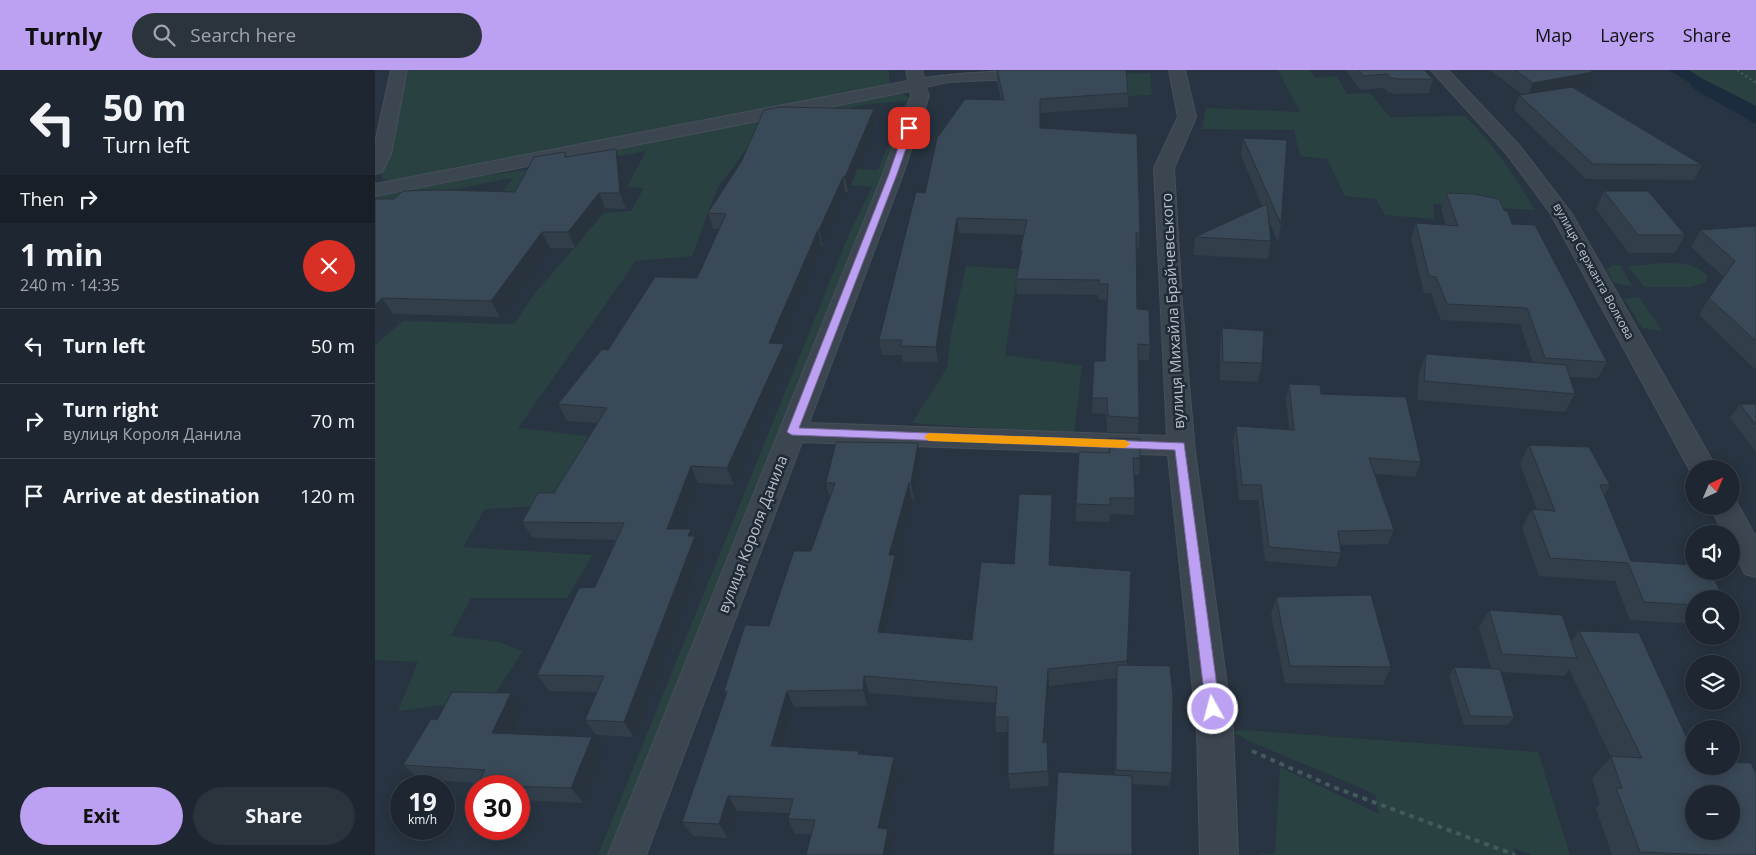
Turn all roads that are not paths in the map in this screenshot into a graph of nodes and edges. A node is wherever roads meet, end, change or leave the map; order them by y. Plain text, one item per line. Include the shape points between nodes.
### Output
1 (399, 70) edge
2 (1097, 70) edge
3 (1177, 70) edge
4 (1439, 70) edge
5 (916, 77) edge
6 (375, 168) edge
7 (375, 190) edge
8 (792, 432) junction
9 (1180, 446) junction
10 (1698, 460) edge
11 (1729, 515) edge
12 (1756, 565) edge
13 (627, 855) edge
14 (1219, 855) edge

1 - 6 street via 382,154
2 - 5 street
3 - 9 street, вулиця Михайла Брайчевського via 1187,117 1164,168
4 - 10 street, вулиця Сержанта Волкова via 1469,99 1554,199
5 - 7 street
5 - 8 street, вулиця Короля Данила via 920,96 893,174
8 - 9 street
8 - 13 street, вулиця Короля Данила
9 - 14 street, вулиця Михайла Брайчевського via 1215,734
11 - 12 street

